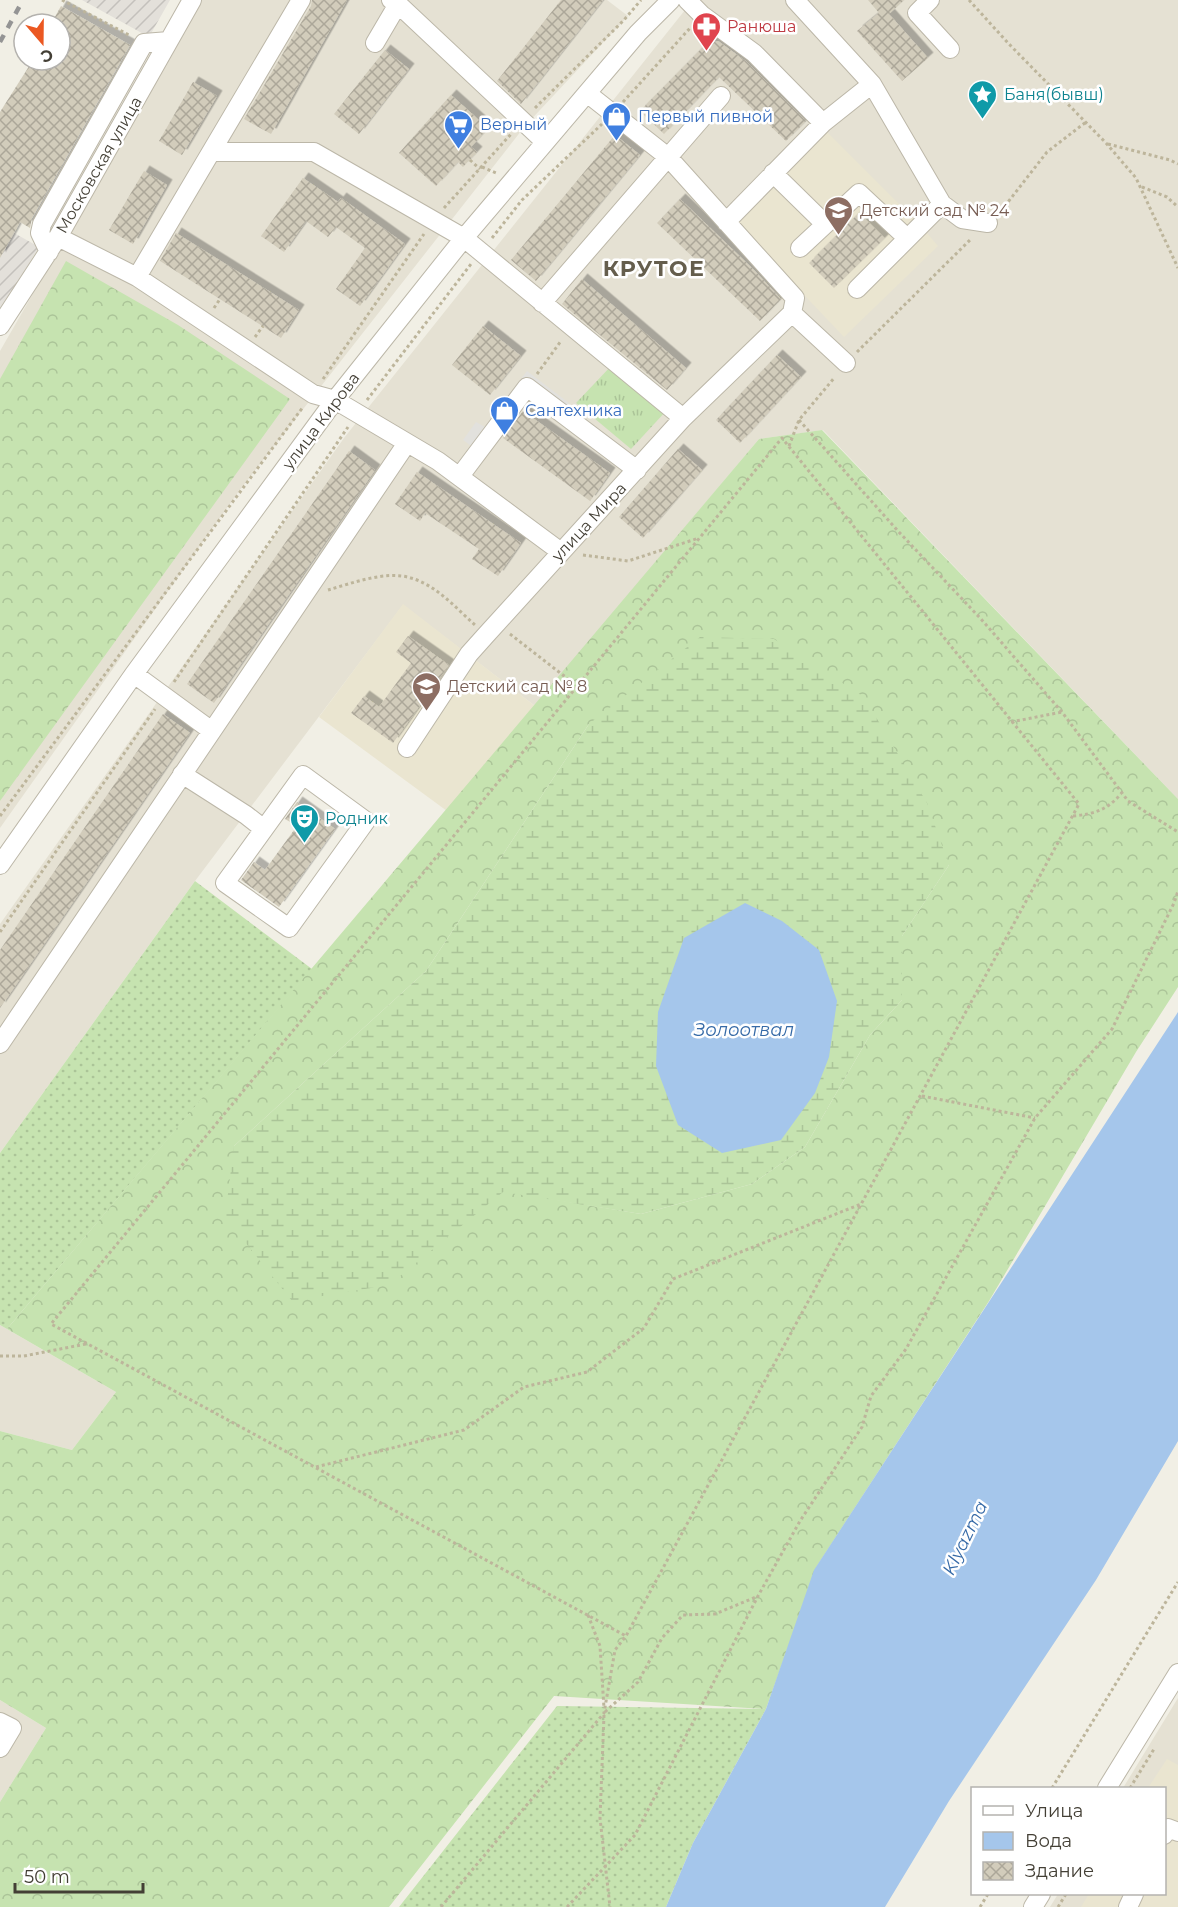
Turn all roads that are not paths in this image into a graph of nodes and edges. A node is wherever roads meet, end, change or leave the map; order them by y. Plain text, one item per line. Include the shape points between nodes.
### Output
1 (192, 0) edge
2 (301, 0) edge
3 (671, 0) edge
4 (687, 0) edge
5 (795, 0) edge
6 (930, 0) edge
7 (394, 2) edge
8 (169, 40) junction
9 (375, 44) dead end
10 (950, 50) dead end
11 (122, 83) junction
12 (872, 84) junction
13 (588, 94) junction
14 (721, 96) dead end
15 (133, 105) junction
16 (823, 123) junction
17 (99, 124) junction
18 (113, 140) junction
19 (546, 142) junction
20 (211, 152) junction
21 (668, 157) junction
22 (72, 172) junction
23 (773, 173) junction
24 (89, 183) junction
25 (942, 204) junction
26 (726, 222) junction
27 (988, 223) road end
28 (825, 224) junction
29 (465, 238) junction
30 (907, 238) junction
31 (53, 245) junction
32 (800, 248) dead end
33 (137, 277) junction
34 (857, 290) dead end
35 (542, 303) junction
36 (792, 313) junction
37 (1, 320) edge
38 (846, 363) road end
39 (335, 400) junction
40 (683, 418) junction
41 (407, 443) junction
42 (638, 470) junction
43 (460, 476) junction
44 (561, 552) junction
45 (134, 674) junction
46 (212, 731) junction
47 (407, 748) dead end
48 (182, 774) junction
49 (264, 829) junction
50 (0, 865) edge
51 (0, 1044) edge
52 (1178, 1673) edge
53 (0, 1722) edge
54 (0, 1748) edge
55 (1108, 1787) edge

1 - 8 street, Московская улица
2 - 20 street
3 - 13 street, улица Кирова
4 - 16 street via 754,53
5 - 12 street
6 - 10 street via 917,13
7 - 9 street
7 - 19 street
8 - 11 street via 144,43
8 - 15 street, Московская улица
11 - 15 street
11 - 17 street
12 - 16 street
12 - 25 street
13 - 19 street, улица Кирова
13 - 21 street
14 - 21 street
15 - 18 street, Московская улица
16 - 23 street
17 - 18 street
17 - 22 street
18 - 24 street, Московская улица
19 - 29 street, улица Кирова
20 - 29 street via 314,152
20 - 33 street
21 - 26 street
21 - 35 street
22 - 24 street
22 - 31 street via 42,224 40,232
23 - 26 street
23 - 28 street
24 - 31 street, Московская улица
25 - 27 street via 962,219
25 - 30 street
26 - 36 street via 795,298
28 - 30 street via 859,193
28 - 32 street
29 - 35 street
29 - 39 street, улица Кирова
30 - 34 street
31 - 33 street
31 - 37 street, Московская улица
33 - 39 street via 313,394
35 - 40 street
36 - 38 street
36 - 40 street, улица Мира
39 - 41 street
39 - 45 street, улица Кирова
40 - 42 street, улица Мира
41 - 43 street
41 - 46 street
42 - 43 street via 527,387
42 - 44 street, улица Мира
43 - 44 street
44 - 47 street, улица Мира via 469,654
45 - 46 street
45 - 50 street, улица Кирова
46 - 48 street
48 - 49 street
48 - 51 street
49 - 49 street via 303,776 366,821 289,928 225,883
52 - 55 street
53 - 54 street via 12,1728

